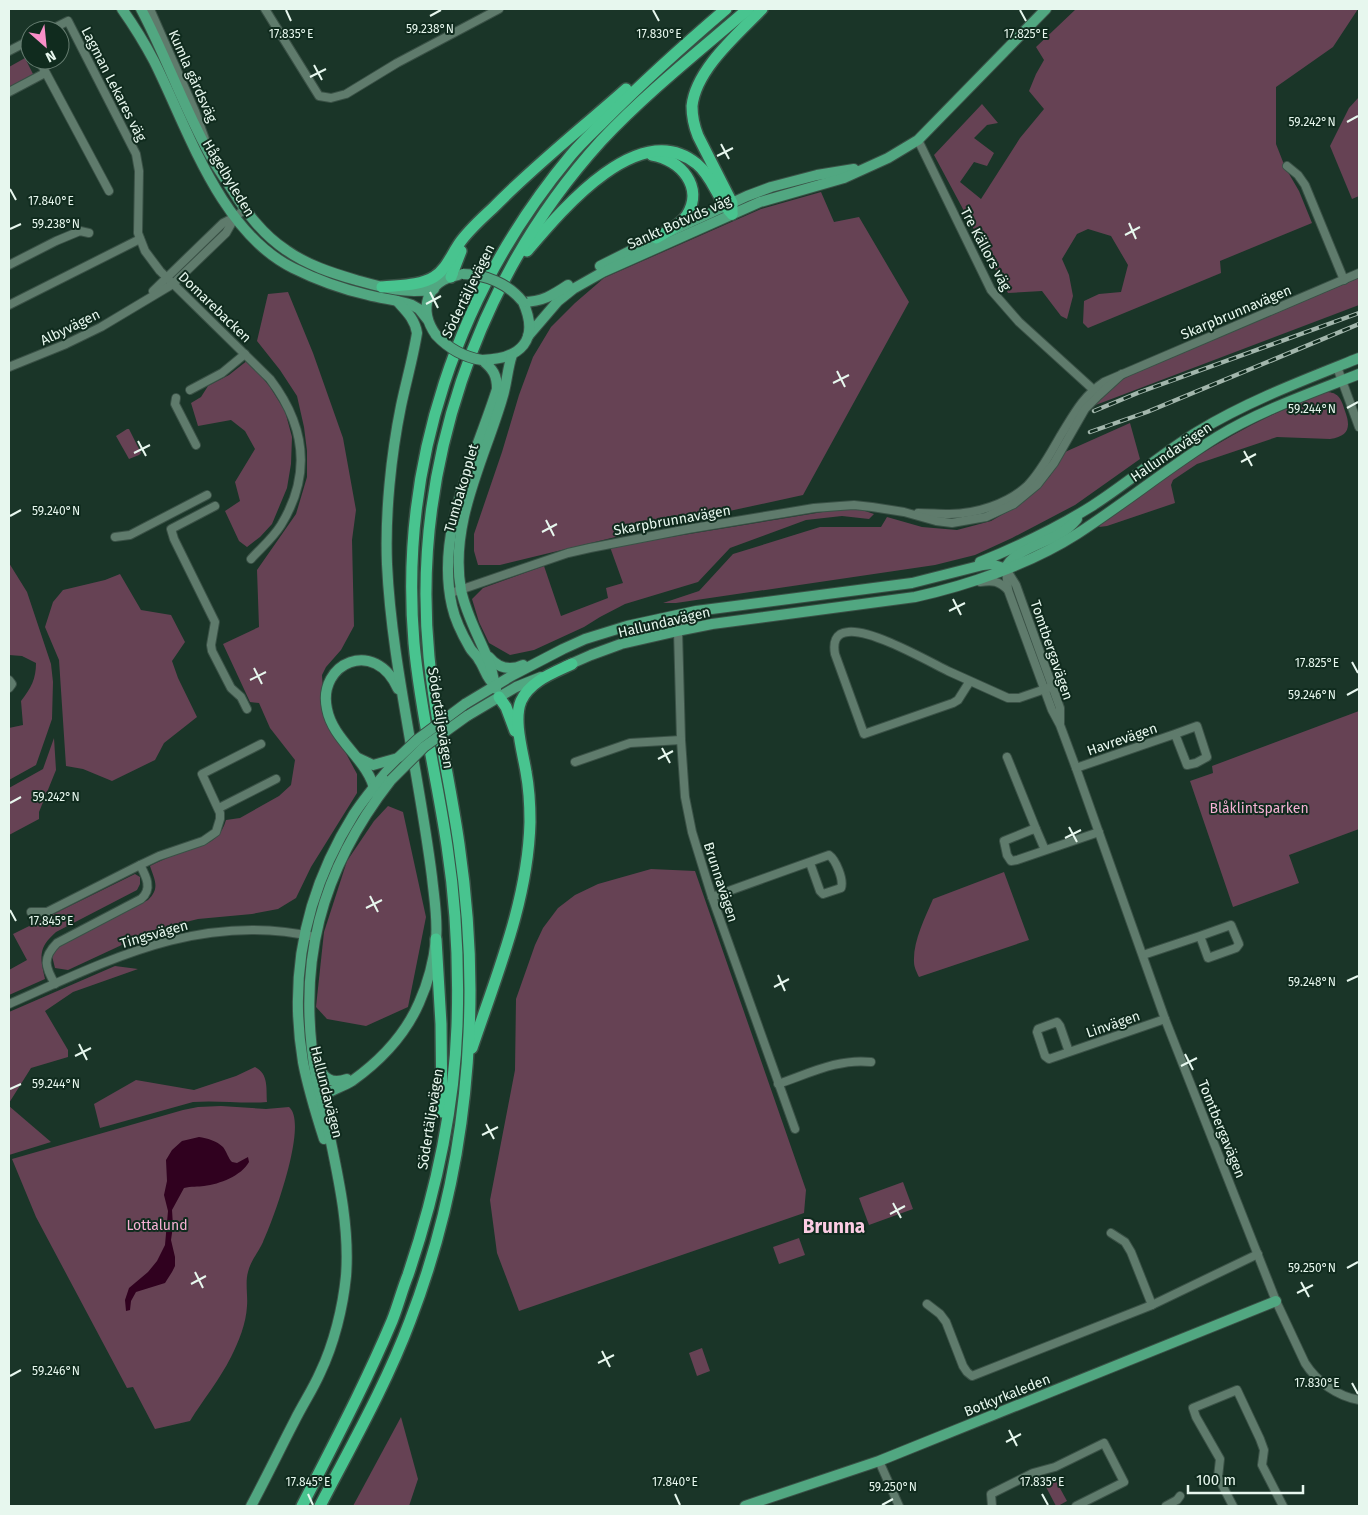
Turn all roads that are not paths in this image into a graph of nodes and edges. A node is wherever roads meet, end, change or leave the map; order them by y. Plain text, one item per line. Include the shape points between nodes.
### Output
1 (122, 9) edge
2 (141, 9) edge
3 (150, 9) edge
4 (156, 9) edge
5 (265, 9) edge
6 (499, 9) edge
7 (726, 9) edge
8 (748, 9) edge
9 (762, 9) edge
10 (1046, 9) edge
11 (70, 25) edge
12 (690, 40) junction
13 (44, 70) edge
14 (46, 73) junction
15 (9, 92) edge
16 (195, 111) junction
17 (918, 140) junction
18 (209, 154) junction
19 (643, 154) junction
20 (1287, 166) dead end
21 (109, 191) dead end
22 (730, 208) junction
23 (245, 209) junction
24 (235, 217) junction
25 (476, 226) junction
26 (89, 233) dead end
27 (656, 238) junction
28 (140, 239) junction
29 (9, 265) edge
30 (509, 272) junction
31 (1359, 273) edge
32 (451, 277) junction
33 (1344, 280) junction
34 (170, 281) junction
35 (382, 286) junction
36 (434, 289) junction
37 (396, 301) junction
38 (523, 302) junction
39 (9, 305) edge
40 (428, 322) junction
41 (528, 336) junction
42 (245, 354) junction
43 (512, 355) junction
44 (1359, 358) edge
45 (490, 362) junction
46 (412, 364) junction
47 (9, 367) edge
48 (1338, 367) junction
49 (1359, 374) edge
50 (1343, 381) junction
51 (190, 390) dead end
52 (1096, 392) junction
53 (176, 398) dead end
54 (1359, 427) edge
55 (196, 446) dead end
56 (207, 495) dead end
57 (1092, 505) junction
58 (215, 506) dead end
59 (115, 537) dead end
60 (1043, 553) junction
61 (251, 559) dead end
62 (963, 569) junction
63 (1006, 569) junction
64 (1016, 585) junction
65 (1008, 590) junction
66 (942, 591) junction
67 (456, 592) junction
68 (696, 611) junction
69 (660, 618) junction
70 (678, 630) junction
71 (470, 649) junction
72 (561, 650) junction
73 (487, 655) junction
74 (572, 664) junction
75 (9, 680) edge
76 (970, 681) junction
77 (495, 685) junction
78 (9, 688) edge
79 (1048, 688) junction
80 (477, 696) junction
81 (499, 697) junction
82 (403, 701) junction
83 (247, 709) dead end
84 (1175, 734) junction
85 (681, 740) junction
86 (261, 744) dead end
87 (521, 747) junction
88 (1007, 756) dead end
89 (356, 757) junction
90 (399, 757) junction
91 (575, 762) dead end
92 (1076, 768) junction
93 (276, 779) dead end
94 (374, 786) junction
95 (373, 804) junction
96 (219, 808) junction
97 (1036, 829) junction
98 (1099, 832) junction
99 (1045, 850) junction
100 (810, 863) junction
101 (140, 865) junction
102 (712, 897) junction
103 (31, 912) dead end
104 (303, 934) junction
105 (1200, 936) junction
106 (315, 937) junction
107 (436, 938) junction
108 (1142, 955) junction
109 (55, 984) junction
110 (9, 1004) edge
111 (1165, 1020) junction
112 (1069, 1052) junction
113 (314, 1053) junction
114 (468, 1062) junction
115 (872, 1062) dead end
116 (366, 1070) junction
117 (778, 1084) junction
118 (317, 1101) junction
119 (795, 1129) dead end
120 (442, 1145) junction
121 (1111, 1233) dead end
122 (1258, 1254) junction
123 (1276, 1301) junction
124 (927, 1304) dead end
125 (1152, 1305) junction
126 (1359, 1400) edge
127 (880, 1461) junction
128 (1180, 1496) dead end
129 (251, 1506) edge
130 (302, 1506) edge
131 (320, 1506) edge
132 (745, 1506) edge
133 (899, 1506) edge
134 (992, 1506) edge
135 (1076, 1506) edge
136 (1166, 1506) edge
137 (1232, 1506) edge
138 (1283, 1506) edge

1 - 24 main road, Hågelbyleden via 142,38 202,162
2 - 18 main road, Hågelbyleden
3 - 16 street, Kumla gårdsväg
4 - 16 street via 189,86
5 - 6 street via 319,96 331,98 346,94
7 - 12 highway, Södertäljevägen
8 - 30 highway via 638,104 601,141 539,220
9 - 22 highway via 714,60 701,79 692,105 698,136
10 - 17 main road, Sankt Botvids väg
11 - 28 street, Lagman Lekares väg via 136,154
12 - 25 highway via 647,71 530,172
12 - 120 highway, Södertäljevägen via 574,151 516,228 468,318 429,433 413,537 412,594 414,644 454,900 458,969 452,1086
13 - 14 street
14 - 15 street
14 - 21 street
16 - 18 street, Kumla gårdsväg
17 - 22 main road, Sankt Botvids väg via 844,178
17 - 52 street, Tre Källors väg via 990,290 1019,322
18 - 23 main road, Hågelbyleden
19 - 22 highway via 658,150 688,157 704,171
19 - 27 highway via 658,156 678,166 691,185 686,216
19 - 30 highway via 620,164 572,201
20 - 33 street via 1305,185
22 - 27 main road, Sankt Botvids väg
22 - 41 main road, Sankt Botvids väg via 587,280 558,301
23 - 24 street, Albyvägen
23 - 35 main road, Hågelbyleden via 260,228 287,251 315,266
24 - 34 street, Albyvägen via 226,233
24 - 37 main road, Hågelbyleden via 265,250 293,268 343,289
25 - 32 highway via 460,251
25 - 35 highway via 462,240 444,268 432,278
26 - 29 street via 80,231
27 - 38 main road, Sankt Botvids väg via 594,269 550,297
28 - 34 street, Lagman Lekares väg via 149,258
28 - 39 street
30 - 114 highway via 477,338 455,403 435,486 429,536 426,594 428,654 466,898 470,968
31 - 33 street, Skarpbrunnavägen
32 - 36 main road
32 - 38 main road, bridge via 463,274 484,277 498,282
33 - 52 street, Skarpbrunnavägen via 1104,382
34 - 42 street, Domarebacken
34 - 47 street, Albyvägen via 101,327
35 - 36 main road, Hågelbyleden via 405,292
36 - 40 main road via 427,303
37 - 40 main road, Hågelbyleden via 419,309
37 - 46 main road via 416,326
38 - 41 main road via 529,319
40 - 45 main road, bridge via 436,335 454,351
40 - 46 main road
41 - 43 main road
42 - 51 street, Domarebacken via 222,373
42 - 61 street, Domarebacken via 285,399 294,418 300,450 298,486 293,501 280,526
43 - 45 main road
43 - 67 main road, Tumbakopplet via 503,398 464,518
44 - 48 main road, Hallundavägen
45 - 67 main road, Tumbakopplet via 496,376 496,389 459,497 448,561
46 - 82 main road via 393,451 387,561 390,611
48 - 50 street
48 - 57 main road, Hallundavägen via 1280,389 1223,417
49 - 50 main road, Hallundavägen
50 - 54 street
50 - 60 main road, Hallundavägen via 1268,410 1219,436 1077,534
52 - 67 street, Skarpbrunnavägen via 1079,404 1026,486 981,510 950,514 854,505 814,508 625,540 568,553
53 - 55 street via 175,404
56 - 59 street via 130,535
57 - 62 main road, Hallundavägen via 1033,539
57 - 63 main road, Hallundavägen via 1061,533 1010,560
58 - 83 street via 171,529 215,622 212,651 230,688 241,697
60 - 63 main road, Hallundavägen
60 - 64 street via 1018,569
62 - 63 main road, Hallundavägen via 991,564
62 - 68 main road, Hallundavägen via 912,582
63 - 64 street, Tomtbergavägen
63 - 65 street, Tomtbergavägen
63 - 66 main road, Hallundavägen
64 - 79 street, Tomtbergavägen
65 - 66 street via 997,581 990,580
65 - 79 street, Tomtbergavägen
66 - 70 main road, Hallundavägen
67 - 71 main road, Tumbakopplet via 452,606
67 - 73 main road, Tumbakopplet
68 - 69 main road, Hallundavägen
68 - 70 street via 684,620
69 - 70 street
69 - 72 main road, Hallundavägen via 606,632
70 - 74 main road, Hallundavägen via 621,644
70 - 85 street, Brunnavägen
71 - 77 main road, Tumbakopplet
71 - 80 main road, Tumbakopplet via 483,682
72 - 73 main road via 512,668 498,666
72 - 77 main road, Hallundavägen
73 - 77 main road, Tumbakopplet
74 - 81 main road, Hallundavägen
74 - 87 highway via 542,679 526,692 519,709
75 - 78 street via 12,684
76 - 76 street via 879,638 849,632 835,638 835,654 864,734 953,703
76 - 79 street via 1008,698 1020,698
77 - 80 main road, Hallundavägen
77 - 81 main road, Tumbakopplet
79 - 92 street, Tomtbergavägen via 1052,710
80 - 90 main road, Hallundavägen, bridge via 425,733
81 - 87 highway
81 - 95 main road, Hallundavägen, bridge via 424,747 391,780
82 - 89 main road via 388,672 370,660 362,659 336,671 326,694 327,710
82 - 107 main road via 428,843
84 - 84 street, Havrevägen via 1187,765 1207,757 1197,726
84 - 92 street, Havrevägen
85 - 91 street via 630,742
85 - 102 street, Brunnavägen via 692,832
86 - 96 street via 202,774
87 - 114 highway via 530,821 525,874 516,915
88 - 97 street
89 - 90 main road via 373,765
89 - 94 main road
90 - 94 main road, Hallundavägen
92 - 98 street, Tomtbergavägen
93 - 96 street
94 - 95 main road
94 - 104 main road, Hallundavägen via 355,813 324,871
95 - 106 main road, Hallundavägen via 338,866
96 - 101 street via 220,819 212,836
97 - 99 street
97 - 99 street via 1004,841 1007,855 1012,861
98 - 99 street
98 - 108 street, Tomtbergavägen
100 - 100 street via 829,855 833,858 843,883 841,888 823,894
100 - 102 street
101 - 103 street via 47,912
101 - 109 street via 146,877 146,895 57,943 48,952 46,964
102 - 117 street, Brunnavägen
104 - 106 street, Tingsvägen
104 - 109 street, Tingsvägen via 240,929 184,937 144,947
104 - 118 main road, Hallundavägen via 298,1010 303,1063
105 - 105 street via 1208,958 1240,944 1231,925
105 - 108 street
106 - 113 main road, Hallundavägen via 310,975
107 - 116 main road via 430,972 418,1005 396,1041
107 - 120 highway via 441,1024
108 - 111 street, Tomtbergavägen
109 - 110 street, Tingsvägen
111 - 112 street, Linvägen
111 - 122 street, Tomtbergavägen
112 - 112 street, Linvägen via 1047,1058 1038,1029 1057,1022
113 - 116 main road via 320,1072 331,1082 348,1079
113 - 118 main road, Hallundavägen
114 - 131 highway via 457,1147 431,1261 409,1324 376,1398
115 - 117 street via 845,1061
116 - 118 main road
117 - 119 street, Brunnavägen
118 - 129 main road, Hallundavägen via 327,1121 345,1221 346,1276 333,1337 321,1371
120 - 130 highway, Södertäljevägen via 434,1186 393,1318 361,1390
121 - 125 street via 1125,1242 1131,1252
122 - 123 street, Tomtbergavägen
122 - 125 street
123 - 126 street, Tomtbergavägen via 1311,1372 1328,1387
123 - 127 main road, Botkyrkaleden
124 - 125 street via 946,1322 963,1366 972,1376
127 - 132 main road, Botkyrkaleden
127 - 133 street
128 - 136 street
134 - 135 street via 991,1494 1104,1443 1124,1482
137 - 138 street via 1215,1479 1220,1459 1193,1408 1237,1390 1264,1450 1262,1465

